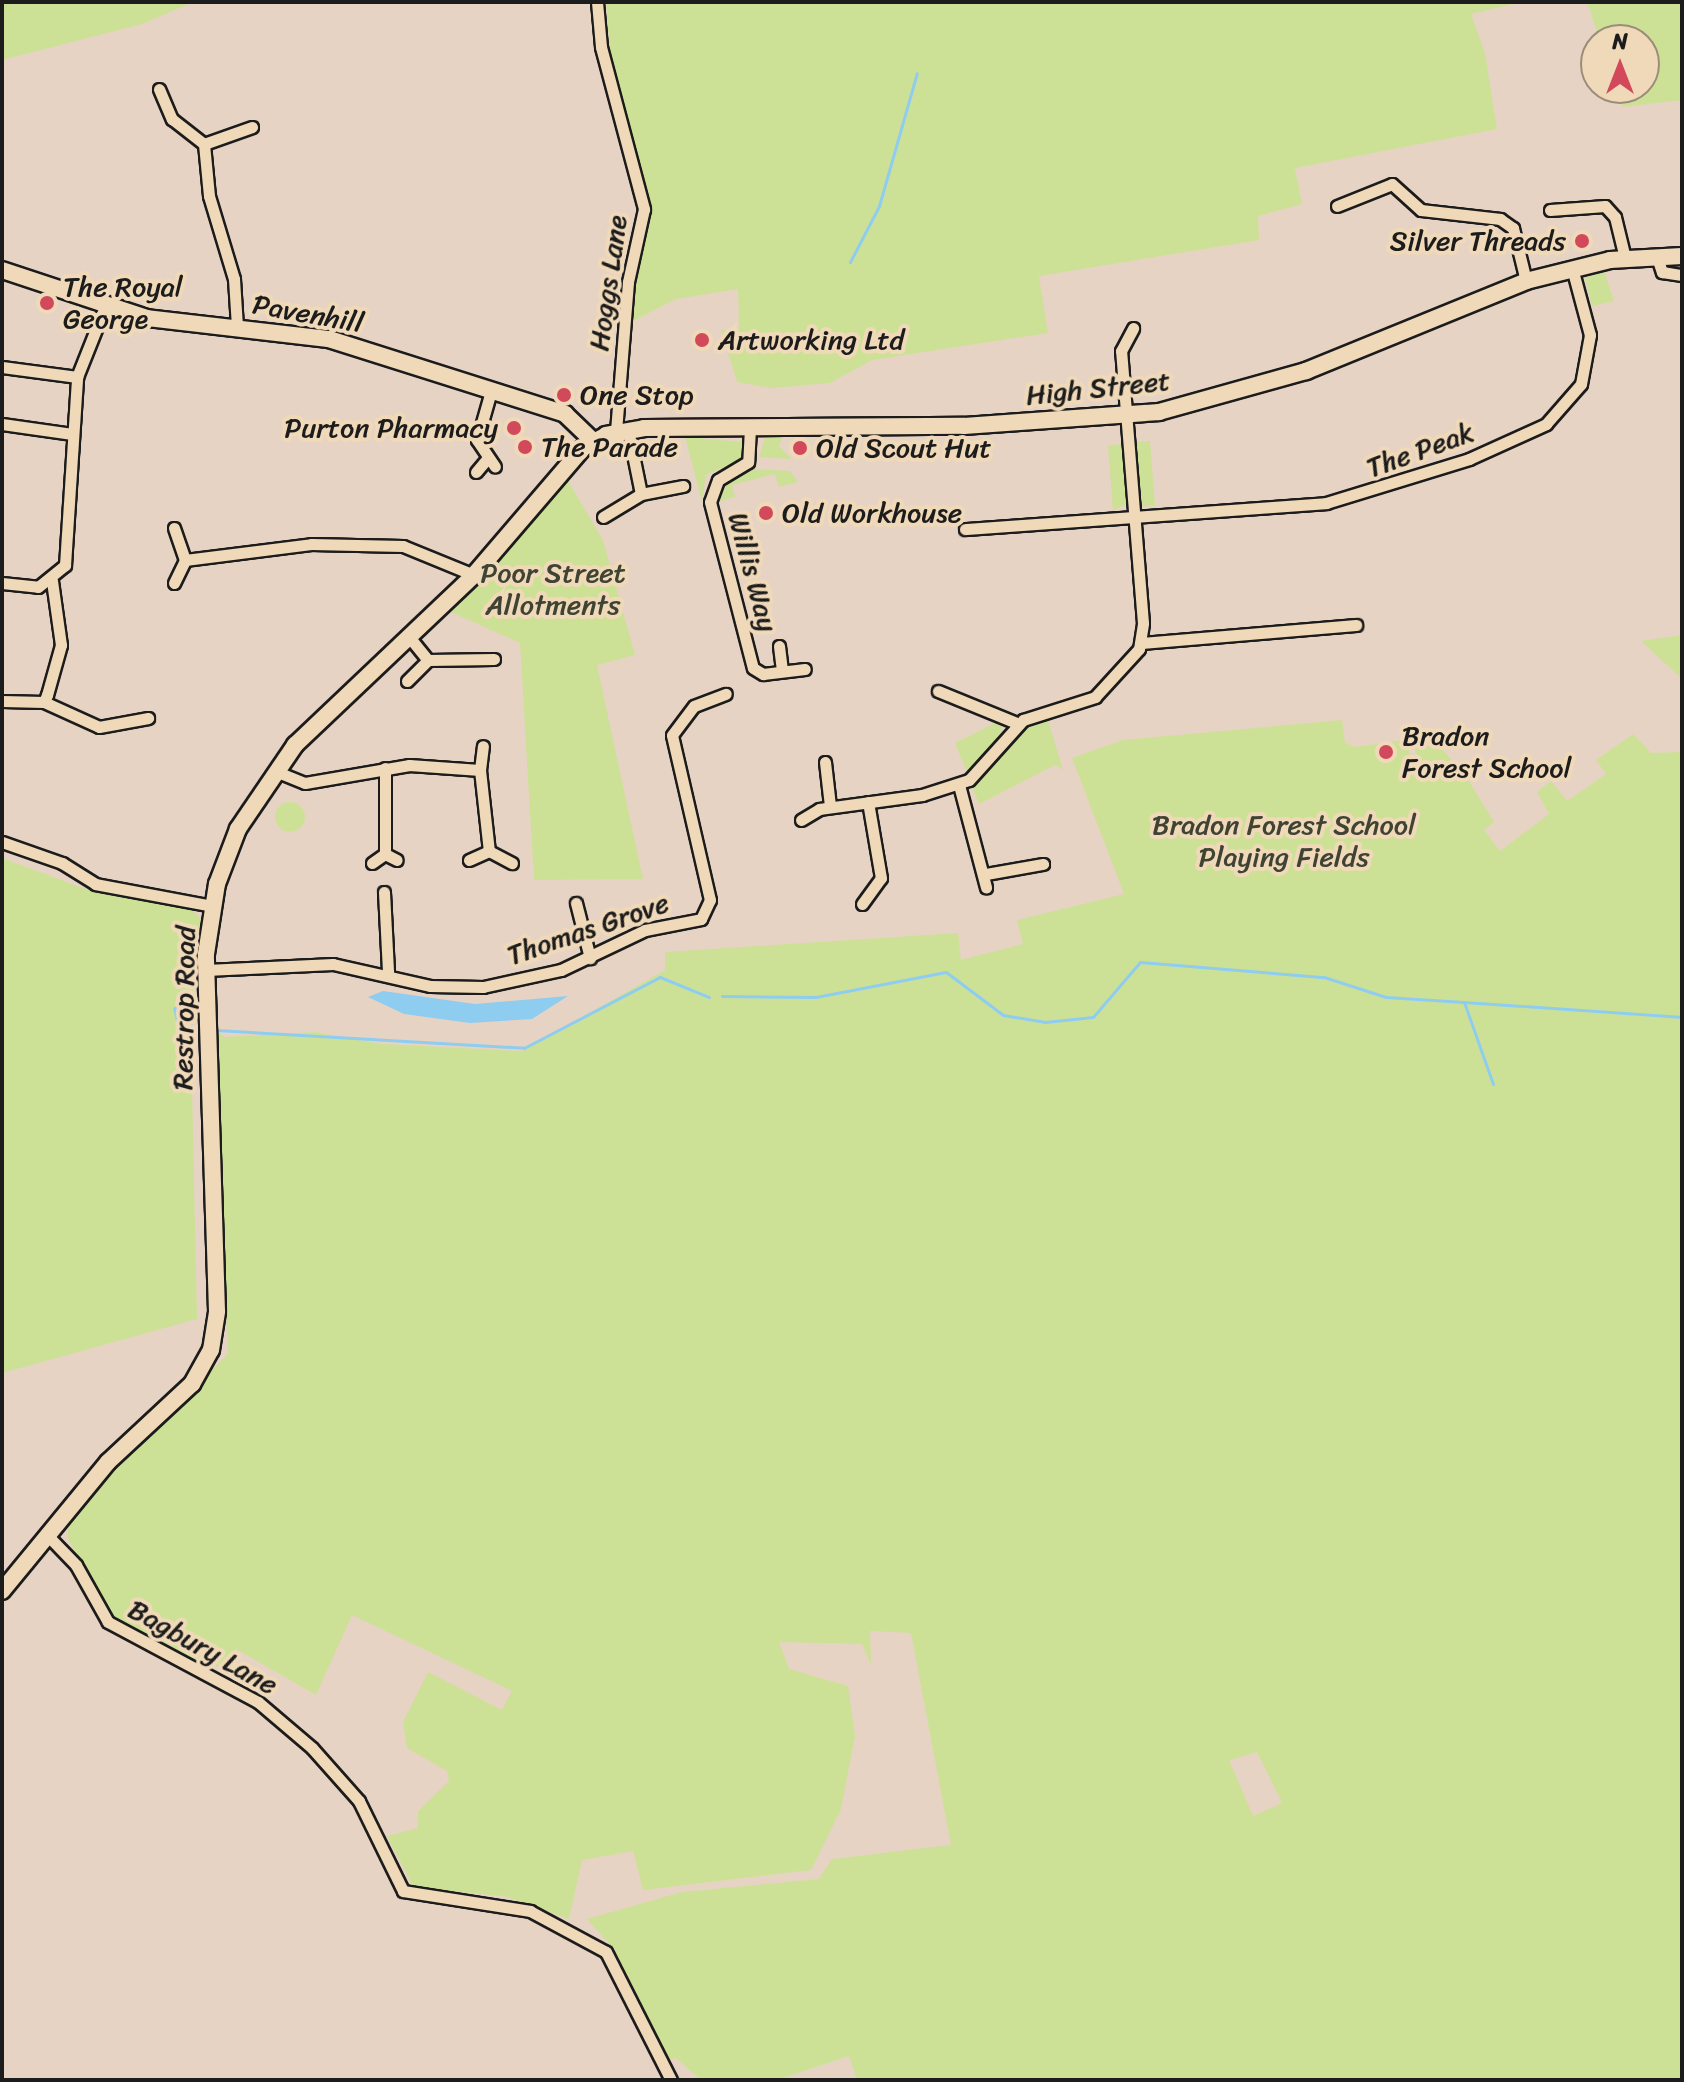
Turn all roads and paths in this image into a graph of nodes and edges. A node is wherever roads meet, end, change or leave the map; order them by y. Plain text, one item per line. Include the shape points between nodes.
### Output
1 (597, 2) edge
2 (159, 89) dead end
3 (252, 127) dead end
4 (204, 144) junction
5 (1337, 206) dead end
6 (1550, 210) dead end
7 (1682, 256) edge
8 (1657, 257) junction
9 (1625, 258) junction
10 (1572, 268) junction
11 (2, 270) edge
12 (1682, 275) edge
13 (1526, 281) junction
14 (106, 304) junction
15 (237, 327) junction
16 (1133, 328) dead end
17 (2, 367) edge
18 (77, 377) junction
19 (491, 391) junction
20 (1126, 416) junction
21 (2, 424) edge
22 (750, 428) junction
23 (622, 430) junction
24 (72, 434) junction
25 (593, 441) junction
26 (476, 472) dead end
27 (683, 486) dead end
28 (641, 494) junction
29 (603, 517) dead end
30 (1134, 517) junction
31 (174, 528) dead end
32 (965, 529) dead end
33 (185, 560) junction
34 (474, 575) junction
35 (52, 581) junction
36 (2, 583) edge
37 (174, 583) dead end
38 (1356, 625) dead end
39 (410, 638) junction
40 (1141, 643) junction
41 (779, 646) dead end
42 (494, 659) dead end
43 (428, 660) junction
44 (805, 669) dead end
45 (782, 671) junction
46 (407, 681) dead end
47 (938, 691) dead end
48 (726, 694) dead end
49 (2, 701) edge
50 (44, 702) junction
51 (148, 718) dead end
52 (132, 721) junction
53 (1019, 724) junction
54 (137, 735) dead end
55 (483, 746) dead end
56 (824, 762) dead end
57 (385, 768) junction
58 (480, 770) junction
59 (275, 771) junction
60 (959, 785) junction
61 (868, 802) junction
62 (830, 806) junction
63 (801, 820) dead end
64 (2, 842) edge
65 (489, 851) junction
66 (385, 854) junction
67 (397, 860) dead end
68 (469, 860) dead end
69 (372, 863) dead end
70 (512, 863) dead end
71 (1043, 864) dead end
72 (986, 874) junction
73 (986, 887) dead end
74 (384, 892) dead end
75 (576, 903) dead end
76 (862, 904) dead end
77 (212, 906) junction
78 (590, 958) junction
79 (206, 970) junction
80 (388, 972) junction
81 (51, 1539) junction
82 (2, 1591) edge
83 (671, 2080) edge

1 - 23 street, Hoggs Lane via 601,47 644,209 626,299
2 - 4 street via 172,119
3 - 4 street
4 - 15 street via 209,196 236,289
5 - 13 street via 1392,184 1421,210 1500,219 1513,228
6 - 9 street via 1605,206 1615,217
7 - 8 street, High Street
8 - 9 street, High Street
8 - 12 street via 1662,272
9 - 10 street, High Street
10 - 13 street, High Street
10 - 30 street, The Peak via 1588,326 1587,369 1567,405 1546,424 1350,500
11 - 14 street, Pavenhill
13 - 20 street, High Street via 1306,371
14 - 15 street, Pavenhill via 169,322
14 - 18 street
15 - 19 street, Pavenhill via 329,339
16 - 20 street via 1118,334
17 - 18 street
18 - 24 street
19 - 25 street, Pavenhill via 573,418
19 - 26 street via 477,440 491,463
20 - 22 street, High Street
20 - 30 street
21 - 24 street
22 - 23 street, High Street
22 - 45 street, Willis Way via 748,462 718,480 710,502 753,668
23 - 25 street, High Street
23 - 28 street, Hoggs Lane
24 - 35 street via 68,554
25 - 34 street, Restrop Road
27 - 28 street
28 - 29 street
30 - 32 street, The Peak
30 - 40 street
31 - 33 street
33 - 34 street via 311,544 403,546
33 - 37 street
34 - 39 street, Restrop Road
35 - 36 street
35 - 50 street via 61,645
38 - 40 street
39 - 43 street
39 - 59 street, Restrop Road
40 - 53 street via 1095,697
41 - 45 street, Willis Way
42 - 43 street
43 - 46 street
44 - 45 street, Willis Way
47 - 53 street
48 - 78 street, Thomas Grove via 694,706 672,735 709,909 701,919 645,930
49 - 50 street
50 - 52 street via 99,727
51 - 52 street
52 - 54 street
53 - 60 street
55 - 58 street
56 - 62 street
57 - 58 street
57 - 59 street via 305,783
57 - 66 street
58 - 65 street
59 - 77 street, Restrop Road via 229,847
60 - 61 street
60 - 72 street
61 - 62 street
61 - 76 street via 881,878
62 - 63 street
64 - 77 street via 62,863 95,884
65 - 68 street
65 - 70 street
66 - 67 street
66 - 69 street
71 - 72 street
72 - 73 street
74 - 80 street
75 - 78 street
77 - 79 street, Restrop Road
78 - 80 street, Thomas Grove via 483,987 430,986
79 - 80 street, Thomas Grove via 333,964
79 - 81 street, Restrop Road via 216,1279 211,1350 192,1384 108,1462
81 - 82 street, Restrop Road
81 - 83 street, Bagbury Lane via 76,1565 108,1622 258,1702 312,1748 359,1801 403,1891 530,1911 606,1952

